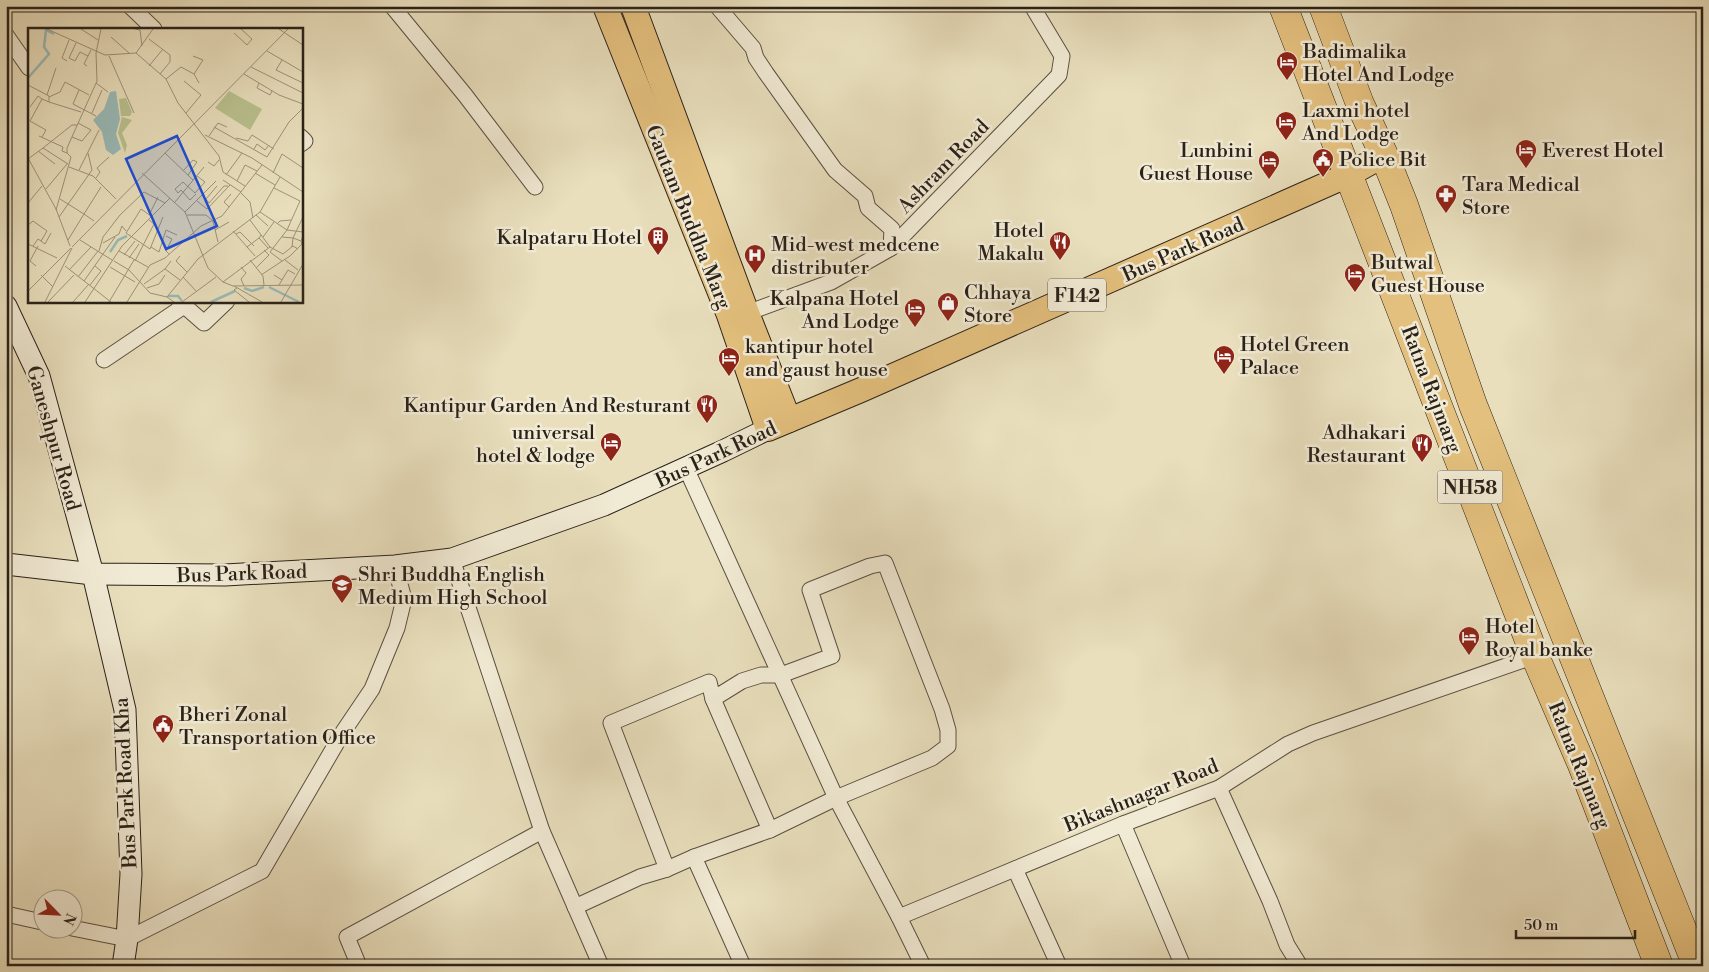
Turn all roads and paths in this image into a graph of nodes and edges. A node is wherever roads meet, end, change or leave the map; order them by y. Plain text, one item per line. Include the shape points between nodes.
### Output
1 (130, 6) edge
2 (392, 6) edge
3 (605, 6) edge
4 (633, 6) edge
5 (717, 6) edge
6 (1032, 6) edge
7 (1283, 6) edge
8 (1323, 6) edge
9 (153, 28) edge
10 (6, 35) edge
11 (28, 67) edge
12 (1384, 155) junction
13 (1348, 174) junction
14 (536, 187) dead end
15 (891, 248) junction
16 (226, 302) edge
17 (182, 303) edge
18 (6, 306) edge
19 (747, 313) junction
20 (104, 360) dead end
21 (779, 425) junction
22 (686, 468) junction
23 (452, 559) junction
24 (6, 564) edge
25 (396, 566) junction
26 (93, 574) junction
27 (1535, 656) junction
28 (781, 675) junction
29 (713, 699) junction
30 (1611, 751) junction
31 (1582, 766) junction
32 (1219, 788) junction
33 (836, 798) junction
34 (1123, 824) junction
35 (770, 830) junction
36 (542, 831) junction
37 (694, 857) junction
38 (667, 869) junction
39 (1015, 869) junction
40 (575, 907) junction
41 (6, 914) edge
42 (899, 917) junction
43 (32, 920) edge
44 (82, 930) edge
45 (127, 939) junction
46 (123, 966) edge
47 (359, 966) edge
48 (601, 966) edge
49 (743, 966) edge
50 (923, 966) edge
51 (1059, 966) edge
52 (1182, 966) edge
53 (1300, 966) edge
54 (1659, 966) edge
55 (1697, 966) edge

1 - 9 street
2 - 14 street
3 - 21 main road, Gautam Buddha Marg via 730,315
4 - 19 main road
5 - 15 street via 753,48 766,73 835,170 865,196 868,208 892,229
6 - 15 street, Ashram Road via 1062,56 1059,75
7 - 13 highway, Ratna Rajmarg / NH58
8 - 12 highway, Ratna Rajmarg / NH58 via 1360,104
10 - 11 street
12 - 13 main road, Bus Park Road / F142
12 - 30 highway, Ratna Rajmarg / NH58 via 1474,404
13 - 21 main road, Bus Park Road / F142
13 - 27 highway, Ratna Rajmarg / NH58
15 - 19 street, Ashram Road via 831,282
16 - 17 street via 204,323
17 - 20 street
18 - 26 main road, Ganeshpur Road via 39,376
19 - 21 main road
21 - 22 main road, Bus Park Road
22 - 23 main road, Bus Park Road via 604,505
22 - 28 street
23 - 25 main road, Bus Park Road
23 - 36 street
24 - 26 main road, Bus Park Road
25 - 26 main road, Bus Park Road via 225,575
25 - 45 street via 404,599 397,628 372,688 262,871
26 - 45 main road, Bus Park Road Kha via 125,710 131,874
27 - 31 highway, Ratna Rajmarg / NH58
27 - 32 street, Bikashnagar Road via 1313,733 1288,744
28 - 29 street via 761,675 742,681
28 - 33 street
28 - 33 street via 832,656 810,590 885,563 942,709 948,730 948,746 932,758
29 - 35 street
29 - 38 street via 709,682 611,723
30 - 31 highway
30 - 55 highway, Ratna Rajmarg / NH58
31 - 54 highway, Ratna Rajmarg / NH58
32 - 34 street, Bikashnagar Road
32 - 53 street via 1287,945
33 - 35 street
33 - 42 street
34 - 39 street, Bikashnagar Road
34 - 52 street
35 - 37 street
36 - 40 street
36 - 47 street via 346,937
37 - 38 street
37 - 49 street
38 - 40 street via 640,877
39 - 42 street, Bikashnagar Road
39 - 51 street
40 - 48 street
41 - 43 street
42 - 50 street
44 - 45 street
45 - 46 main road, Bus Park Road Kha

